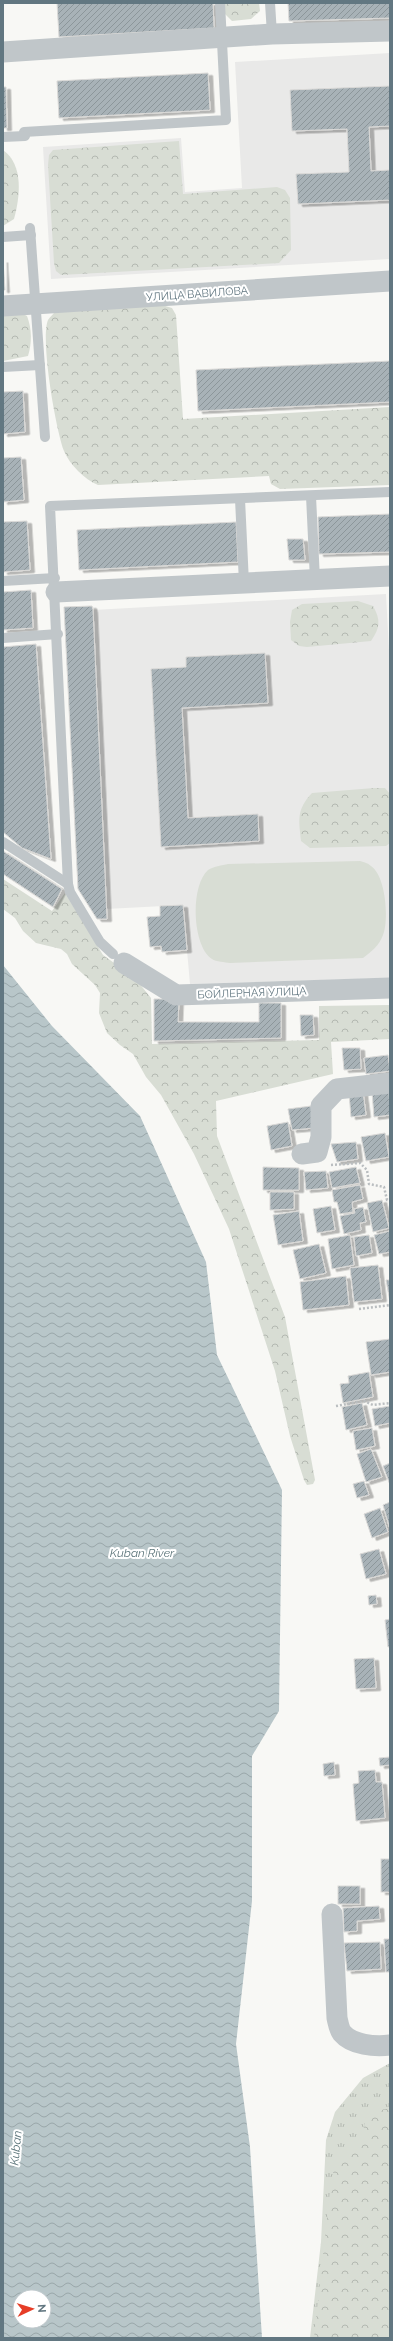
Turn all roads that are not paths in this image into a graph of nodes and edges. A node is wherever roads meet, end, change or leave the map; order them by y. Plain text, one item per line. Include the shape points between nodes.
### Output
1 (220, 3) edge
2 (270, 3) edge
3 (390, 31) edge
4 (272, 34) junction
5 (222, 37) junction
6 (3, 52) edge
7 (3, 137) edge
8 (3, 237) edge
9 (390, 281) edge
10 (35, 304) junction
11 (3, 306) edge
12 (40, 365) junction
13 (3, 367) edge
14 (45, 437) dead end
15 (390, 492) edge
16 (311, 496) junction
17 (240, 499) junction
18 (390, 576) edge
19 (315, 580) junction
20 (3, 581) edge
21 (244, 583) junction
22 (55, 585) junction
23 (58, 634) junction
24 (3, 638) edge
25 (3, 842) edge
26 (68, 884) junction
27 (118, 958) joint
28 (390, 988) edge
29 (390, 1083) edge
30 (310, 1153) road end
31 (332, 1914) dead end
32 (390, 2045) edge

1 - 5 lane
2 - 4 lane
3 - 4 street
4 - 5 street
5 - 6 street
5 - 7 lane via 226,120
8 - 10 lane via 30,232
9 - 10 street, УЛИЦА ВАВИЛОВА
10 - 11 street, УЛИЦА ВАВИЛОВА
10 - 12 lane
12 - 13 lane
12 - 14 lane
15 - 16 lane
16 - 17 lane
16 - 19 lane
17 - 21 lane
17 - 22 lane via 50,506
18 - 19 street
19 - 21 street
20 - 22 lane
21 - 22 street
22 - 23 lane
23 - 24 lane
23 - 26 lane
25 - 26 lane
26 - 27 lane via 70,892 100,942
27 - 28 street, БОЙЛЕРНАЯ УЛИЦА via 176,996
29 - 30 street via 337,1089 321,1106 321,1137
31 - 32 street via 337,2018 341,2032 351,2041 369,2045

